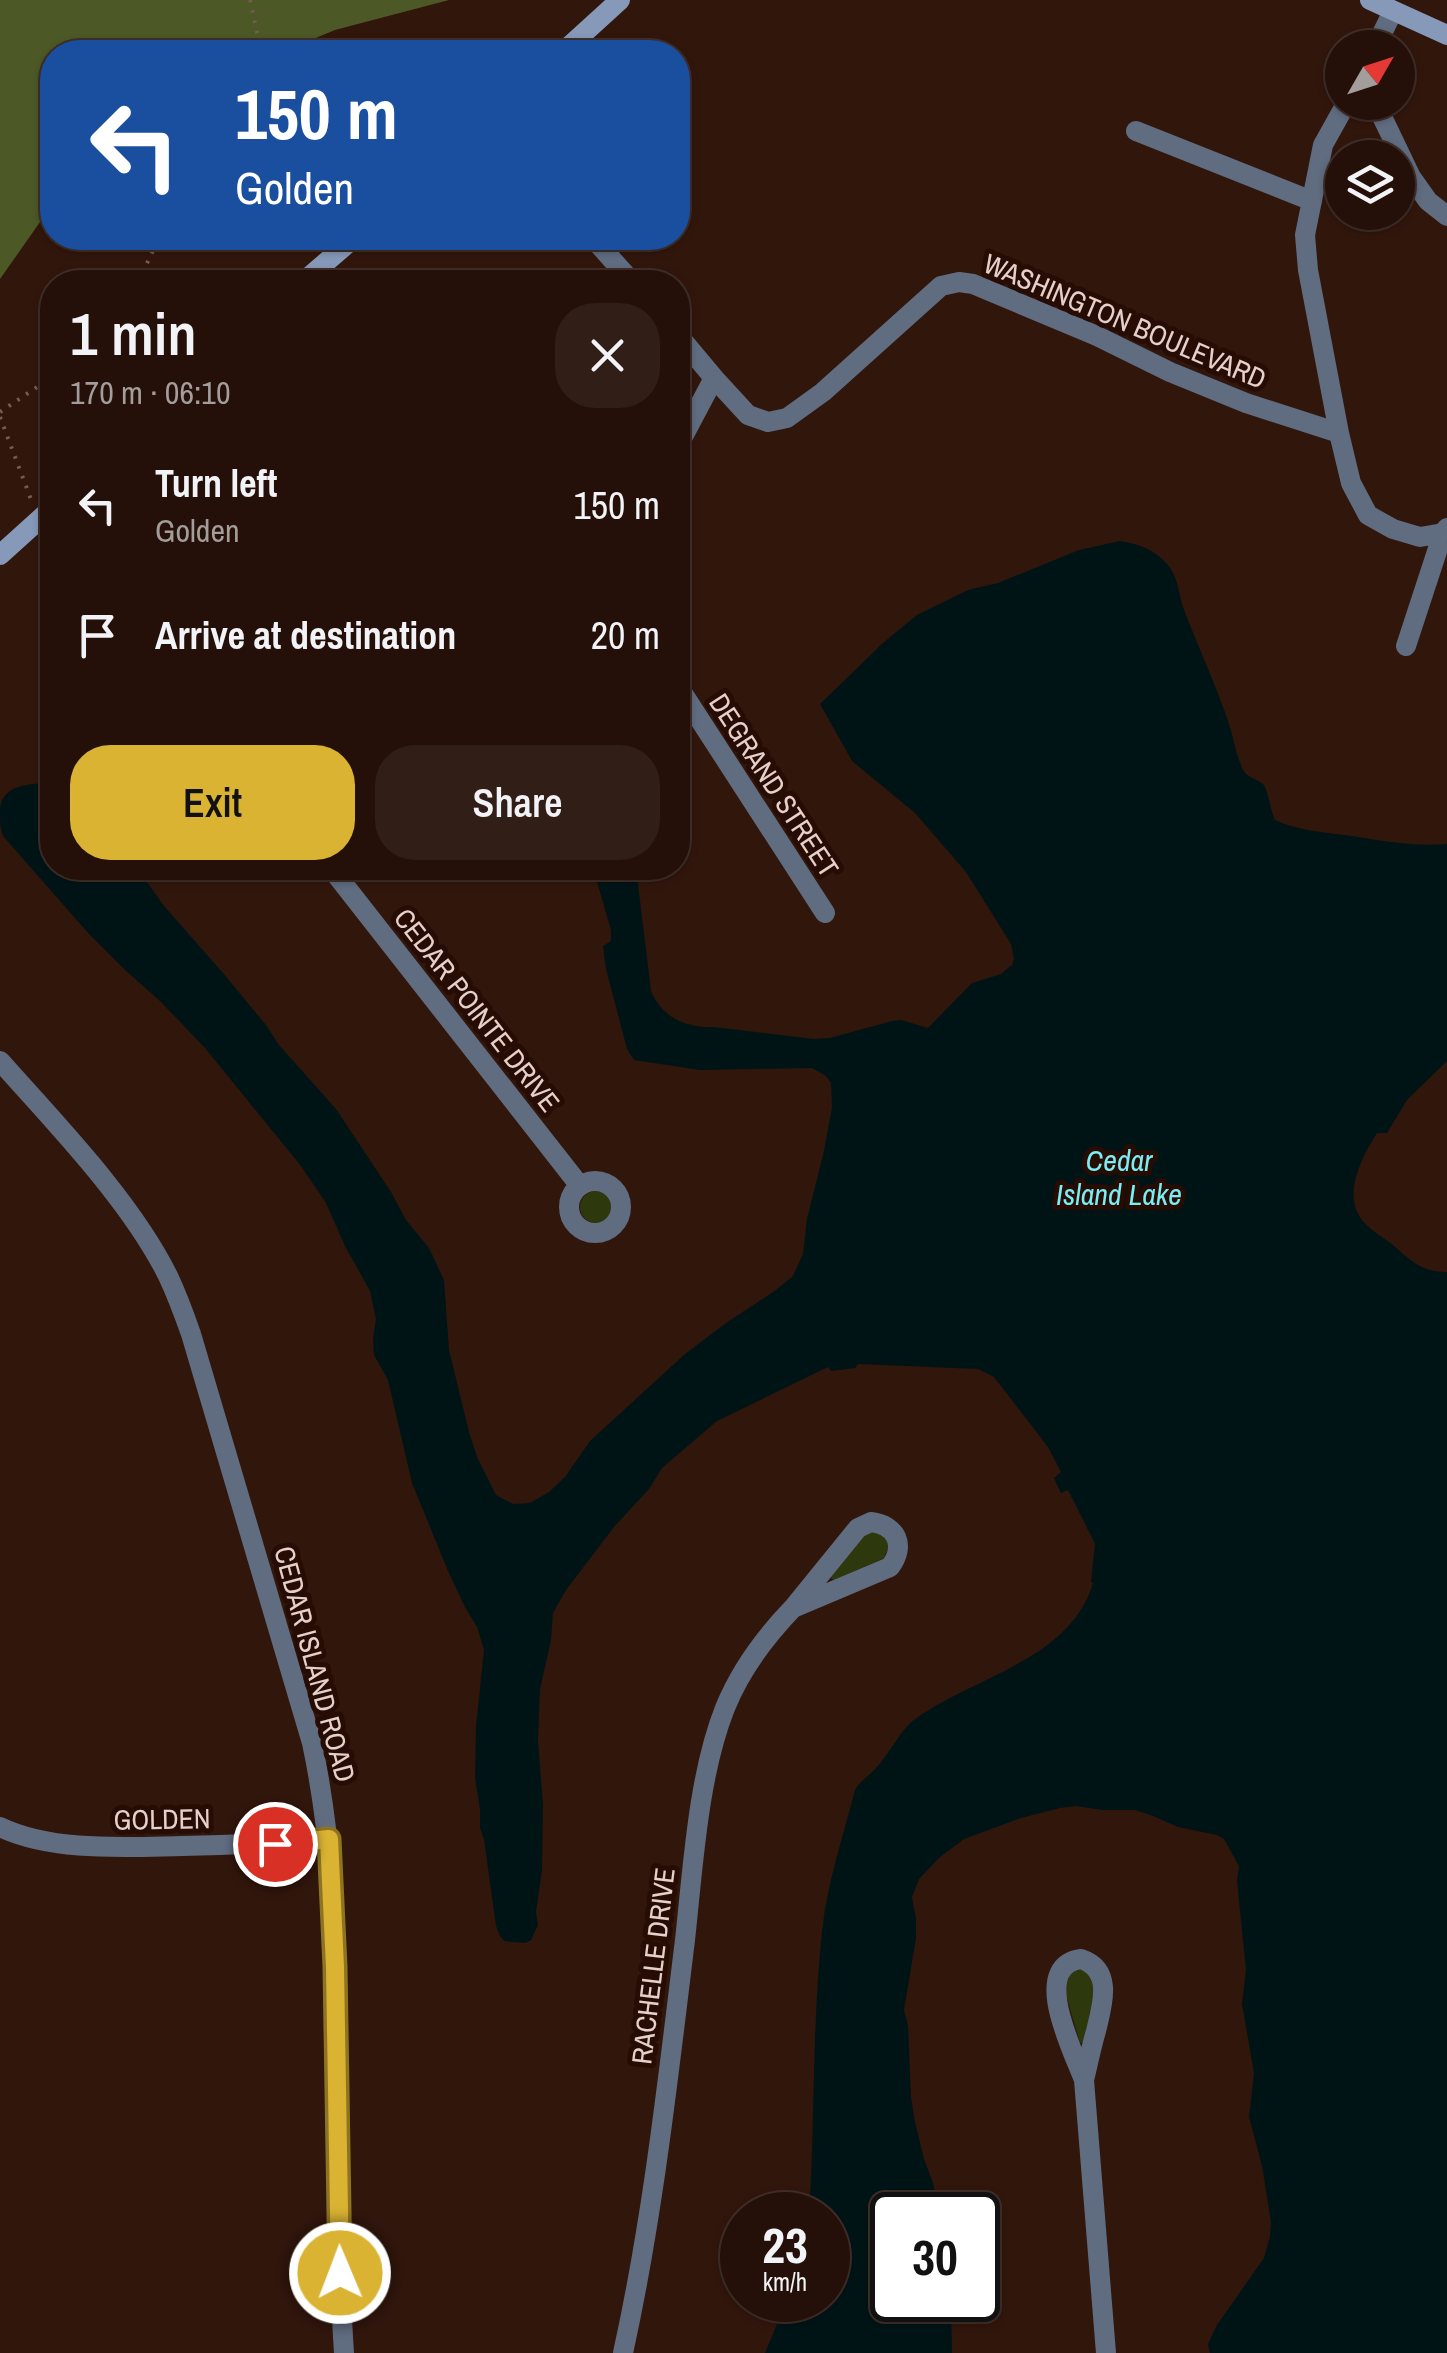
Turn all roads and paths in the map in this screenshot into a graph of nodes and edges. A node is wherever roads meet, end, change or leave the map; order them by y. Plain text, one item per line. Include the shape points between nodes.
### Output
1 (250, 0) edge
2 (620, 0) edge
3 (1370, 0) edge
4 (1393, 11) junction
5 (1384, 30) edge
6 (1447, 35) edge
7 (257, 40) edge
8 (575, 40) edge
9 (1337, 120) edge
10 (1384, 120) edge
11 (1136, 131) dead end
12 (1312, 201) junction
13 (1447, 216) edge
14 (340, 250) edge
15 (604, 250) edge
16 (317, 270) edge
17 (621, 270) edge
18 (690, 349) edge
19 (714, 378) junction
20 (40, 386) edge
21 (0, 414) edge
22 (690, 423) edge
23 (1338, 433) junction
24 (40, 504) edge
25 (40, 528) edge
26 (1445, 530) edge
27 (0, 555) edge
28 (1406, 646) dead end
29 (690, 705) edge
30 (340, 880) edge
31 (825, 914) dead end
32 (0, 1062) edge
33 (580, 1186) dead end
34 (793, 1608) junction
35 (0, 1827) edge
36 (329, 1839) junction
37 (1084, 2080) junction
38 (344, 2353) edge
39 (623, 2353) edge
40 (1106, 2353) edge

1 - 7 path
2 - 8 street
3 - 4 street
4 - 5 street
4 - 6 street
9 - 12 street via 1323,146
10 - 13 street via 1411,177
11 - 12 street
12 - 23 street via 1305,235 1308,270
14 - 16 street
15 - 17 street
18 - 19 street
19 - 22 street
19 - 23 street, WASHINGTON BOULEVARD via 748,415 768,422 787,418 941,286 959,282 1170,372
20 - 21 path
21 - 24 path
23 - 26 street via 1368,515 1420,537
25 - 27 street
26 - 28 street
29 - 31 street, DEGRAND STREET
30 - 33 street, CEDAR POINTE DRIVE
32 - 36 street, CEDAR ISLAND ROAD via 132,1218 178,1297 301,1704
34 - 34 street, RACHELLE DRIVE via 890,1567 899,1548 896,1534 878,1522 858,1528
34 - 39 street, RACHELLE DRIVE via 735,1688 708,1771 642,2259
35 - 36 street, GOLDEN via 18,1836 98,1848
36 - 38 street, CEDAR ISLAND ROAD
37 - 37 street via 1104,1990 1092,1963 1076,1959 1060,1973 1056,1994
37 - 40 street

